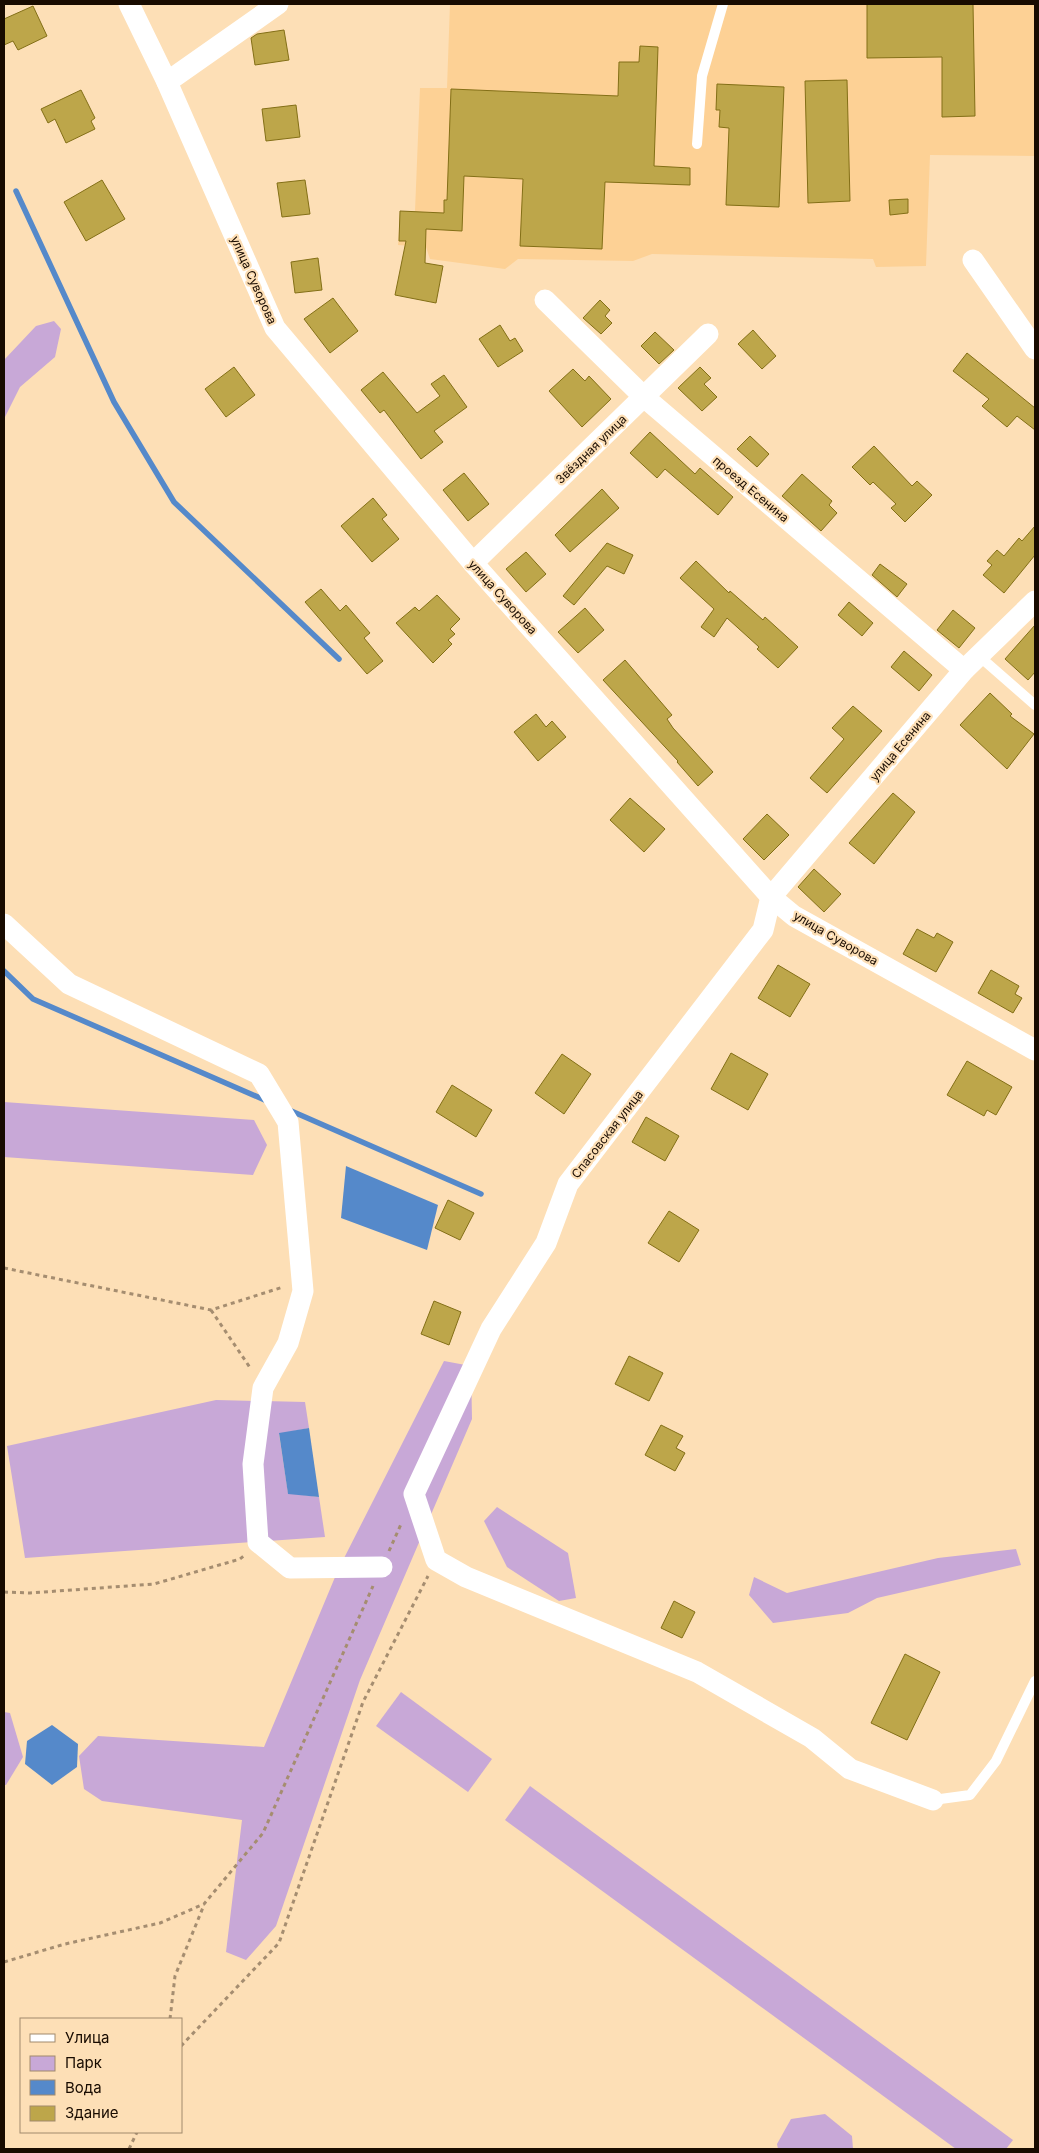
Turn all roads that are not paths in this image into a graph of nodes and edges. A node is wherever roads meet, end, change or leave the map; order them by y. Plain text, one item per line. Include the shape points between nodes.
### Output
1 (129, 4) edge
2 (278, 4) edge
3 (723, 4) edge
4 (167, 82) junction
5 (697, 144) dead end
6 (973, 260) dead end
7 (545, 300) dead end
8 (708, 334) dead end
9 (1035, 350) edge
10 (644, 397) junction
11 (473, 563) junction
12 (1035, 600) edge
13 (972, 663) junction
14 (1035, 705) edge
15 (771, 897) junction
16 (4, 924) edge
17 (1035, 1050) edge
18 (382, 1566) road end
19 (1035, 1681) edge
20 (933, 1800) joint

1 - 4 street, улица Суворова
2 - 4 street
3 - 5 lane via 702,76
4 - 11 street, улица Суворова via 275,328
6 - 9 street
7 - 10 street, проезд Есенина
8 - 10 street, Звёздная улица
10 - 11 street, Звёздная улица
10 - 13 street, проезд Есенина
11 - 15 street, улица Суворова
12 - 13 street, улица Есенина
13 - 14 lane
13 - 15 street, улица Есенина
15 - 17 street, улица Суворова via 794,916
15 - 20 street, Спасовская улица via 763,930 568,1184 546,1243 491,1329 414,1494 436,1560 466,1577 697,1672 812,1738 850,1769
16 - 18 street via 69,984 259,1074 278,1105 288,1122 303,1291 288,1342 263,1388 253,1464 258,1542 290,1568
19 - 20 lane via 996,1761 970,1795

